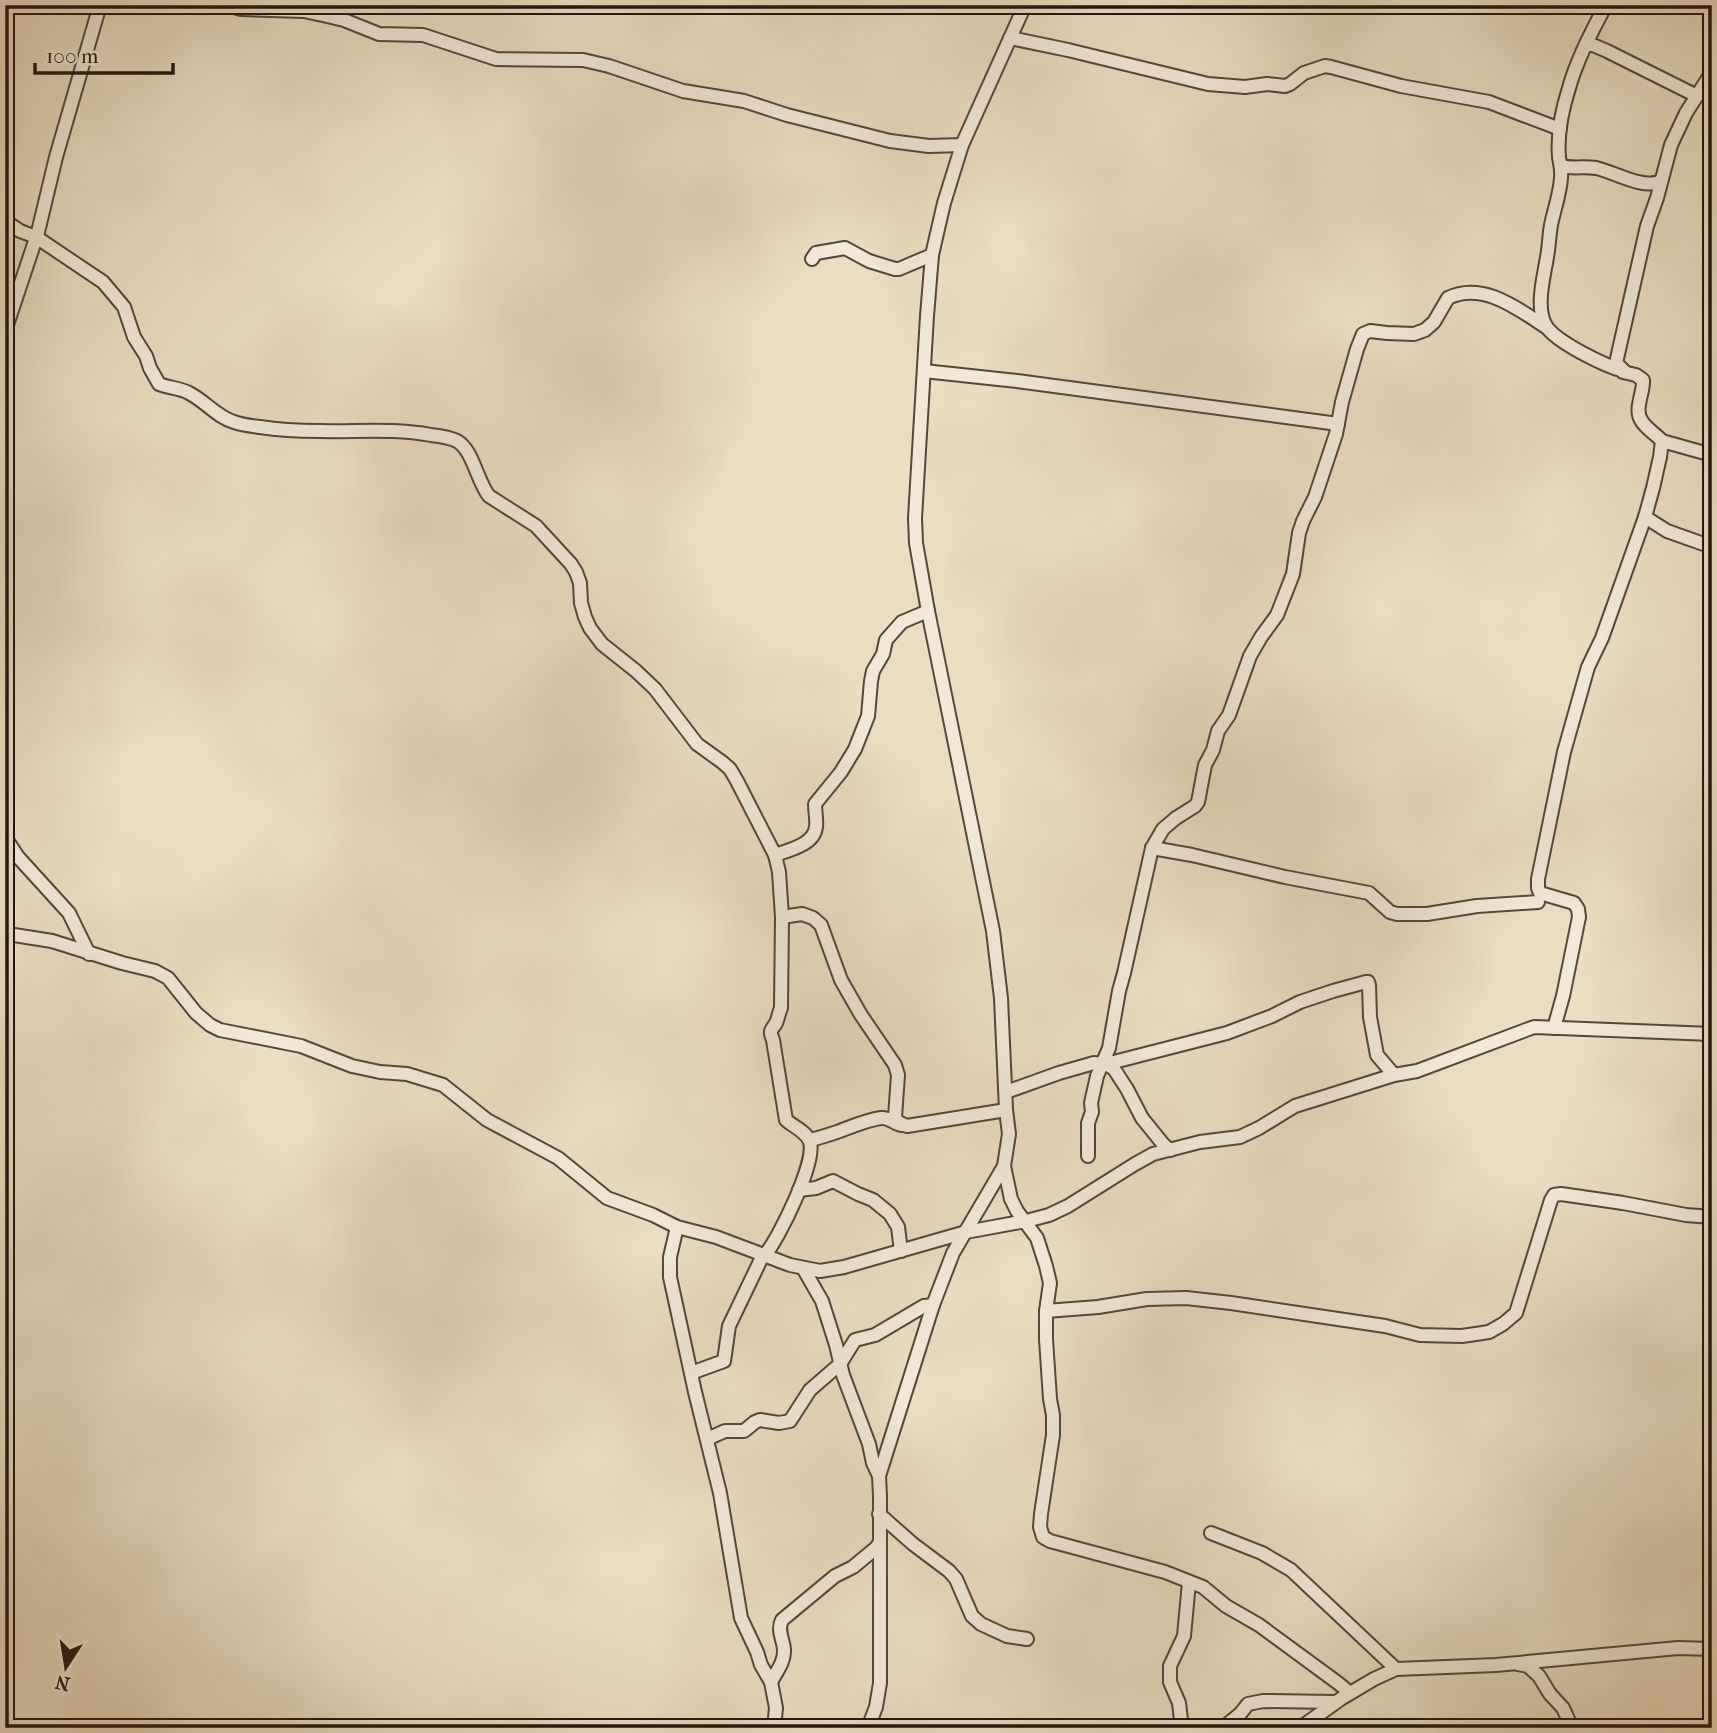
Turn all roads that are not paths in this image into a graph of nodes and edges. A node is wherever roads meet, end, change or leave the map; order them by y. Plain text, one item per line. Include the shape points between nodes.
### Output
1 (100, 5) edge
2 (227, 5) edge
3 (1025, 5) edge
4 (1606, 5) edge
5 (1010, 38) junction
6 (1586, 45) junction
7 (1712, 72) edge
8 (1697, 96) junction
9 (1560, 129) junction
10 (962, 145) junction
11 (1562, 166) junction
12 (1661, 181) junction
13 (5, 221) edge
14 (36, 237) junction
15 (933, 255) junction
16 (813, 259) dead end
17 (1546, 327) junction
18 (5, 331) edge
19 (924, 371) junction
20 (1624, 371) junction
21 (1338, 424) junction
22 (1662, 441) junction
23 (1712, 455) edge
24 (1645, 517) junction
25 (1712, 547) edge
26 (928, 611) junction
27 (5, 837) edge
28 (1152, 848) junction
29 (775, 855) junction
30 (1538, 902) dead end
31 (782, 917) junction
32 (5, 937) edge
33 (89, 954) junction
34 (1554, 1028) junction
35 (1712, 1034) edge
36 (1104, 1064) junction
37 (1394, 1075) junction
38 (1006, 1092) junction
39 (1006, 1110) junction
40 (902, 1125) junction
41 (810, 1140) junction
42 (1170, 1150) junction
43 (1088, 1156) dead end
44 (1004, 1166) junction
45 (799, 1190) junction
46 (1712, 1217) edge
47 (1026, 1222) junction
48 (677, 1227) junction
49 (965, 1232) junction
50 (901, 1251) junction
51 (764, 1255) junction
52 (803, 1268) junction
53 (933, 1305) junction
54 (1046, 1311) junction
55 (840, 1364) junction
56 (691, 1373) junction
57 (707, 1439) junction
58 (878, 1476) junction
59 (879, 1514) junction
60 (1211, 1533) dead end
61 (880, 1542) junction
62 (1189, 1582) junction
63 (1027, 1639) dead end
64 (1712, 1649) edge
65 (1514, 1663) junction
66 (1396, 1669) junction
67 (771, 1682) junction
68 (1350, 1693) junction
69 (1335, 1702) junction
70 (774, 1728) edge
71 (868, 1728) edge
72 (1182, 1728) edge
73 (1223, 1728) edge
74 (1300, 1728) edge
75 (1572, 1728) edge

1 - 14 street
2 - 10 street via 316,13 379,34 436,38 496,58 583,60 683,91 744,102 890,141
3 - 5 street
4 - 6 street
5 - 9 street via 1208,84 1285,86 1304,73 1331,66 1401,86 1489,102
5 - 10 street
6 - 8 street
6 - 9 street via 1569,87
7 - 8 street
8 - 12 street via 1671,145
9 - 11 street
10 - 15 street
11 - 12 street via 1592,167 1644,184
11 - 17 street via 1542,281
12 - 20 street via 1616,363
13 - 14 street
14 - 18 street
14 - 29 street via 103,282 124,307 159,384 186,391 226,419 263,428 387,429 459,442 489,496 537,526 571,564 580,583 585,617 603,644 655,689 697,744 730,769
15 - 16 street via 899,269 842,247 816,253
15 - 19 street
17 - 20 street via 1590,358
17 - 21 street via 1515,306 1483,293 1463,293 1448,298 1425,330 1363,334
19 - 21 street
19 - 26 street via 915,518
20 - 22 street via 1643,380 1640,419
21 - 28 street via 1303,521 1284,600 1250,656 1229,715 1218,731 1198,802 1163,829
22 - 23 street
22 - 24 street
24 - 25 street via 1667,531
24 - 34 street via 1588,667 1564,752 1538,879 1541,892 1574,903 1579,917
26 - 29 street via 902,622 886,640 873,671 868,716 855,749 815,804 816,832 798,847
26 - 38 street via 993,931
27 - 33 street via 69,913
28 - 30 street via 1370,893 1397,914
28 - 36 street
29 - 31 street
31 - 40 street via 802,914 821,925 841,980 895,1065 895,1117
31 - 41 street via 780,1008 770,1032 786,1120
32 - 33 street via 34,937
33 - 48 street via 168,978 196,1013 220,1030 301,1046 352,1066 443,1085 487,1120 558,1158 607,1198
34 - 35 street
34 - 37 street via 1534,1027 1417,1071
36 - 37 street via 1227,1033 1334,990 1368,982 1377,1055
36 - 38 street via 1094,1063
36 - 42 street via 1114,1069 1142,1118
36 - 43 street via 1091,1103
37 - 42 street via 1295,1106 1240,1137
38 - 39 street
39 - 40 street
39 - 44 street via 1009,1134
40 - 41 street via 880,1118
41 - 45 street
42 - 47 street via 1153,1154 1068,1206
44 - 47 street via 1011,1199
44 - 49 street
45 - 50 street via 833,1181 873,1200 898,1227
45 - 51 street via 775,1242
46 - 54 street via 1554,1195 1516,1312 1489,1332 1462,1336 1420,1335 1186,1298
47 - 49 street
47 - 54 street via 1037,1238 1050,1283
48 - 51 street
48 - 56 street via 670,1278
49 - 50 street
49 - 53 street
50 - 52 street via 825,1271
51 - 52 street
51 - 56 street via 729,1326 724,1361
52 - 55 street via 822,1301
53 - 55 street via 871,1338 855,1340
53 - 58 street
54 - 62 street via 1054,1415 1041,1514 1043,1537
55 - 57 street via 810,1390 790,1421 760,1420 744,1431 725,1431
55 - 58 street
56 - 57 street
57 - 67 street via 741,1618
58 - 59 street
59 - 61 street
59 - 63 street via 956,1579 972,1616 981,1624
60 - 66 street via 1291,1570
61 - 67 street via 782,1620 785,1651
61 - 71 street via 880,1683
62 - 68 street via 1259,1625
62 - 72 street via 1184,1636 1170,1666
64 - 65 street
65 - 66 street
65 - 75 street via 1539,1676 1563,1707
66 - 68 street
67 - 70 street
68 - 69 street
69 - 73 street via 1248,1704
69 - 74 street

